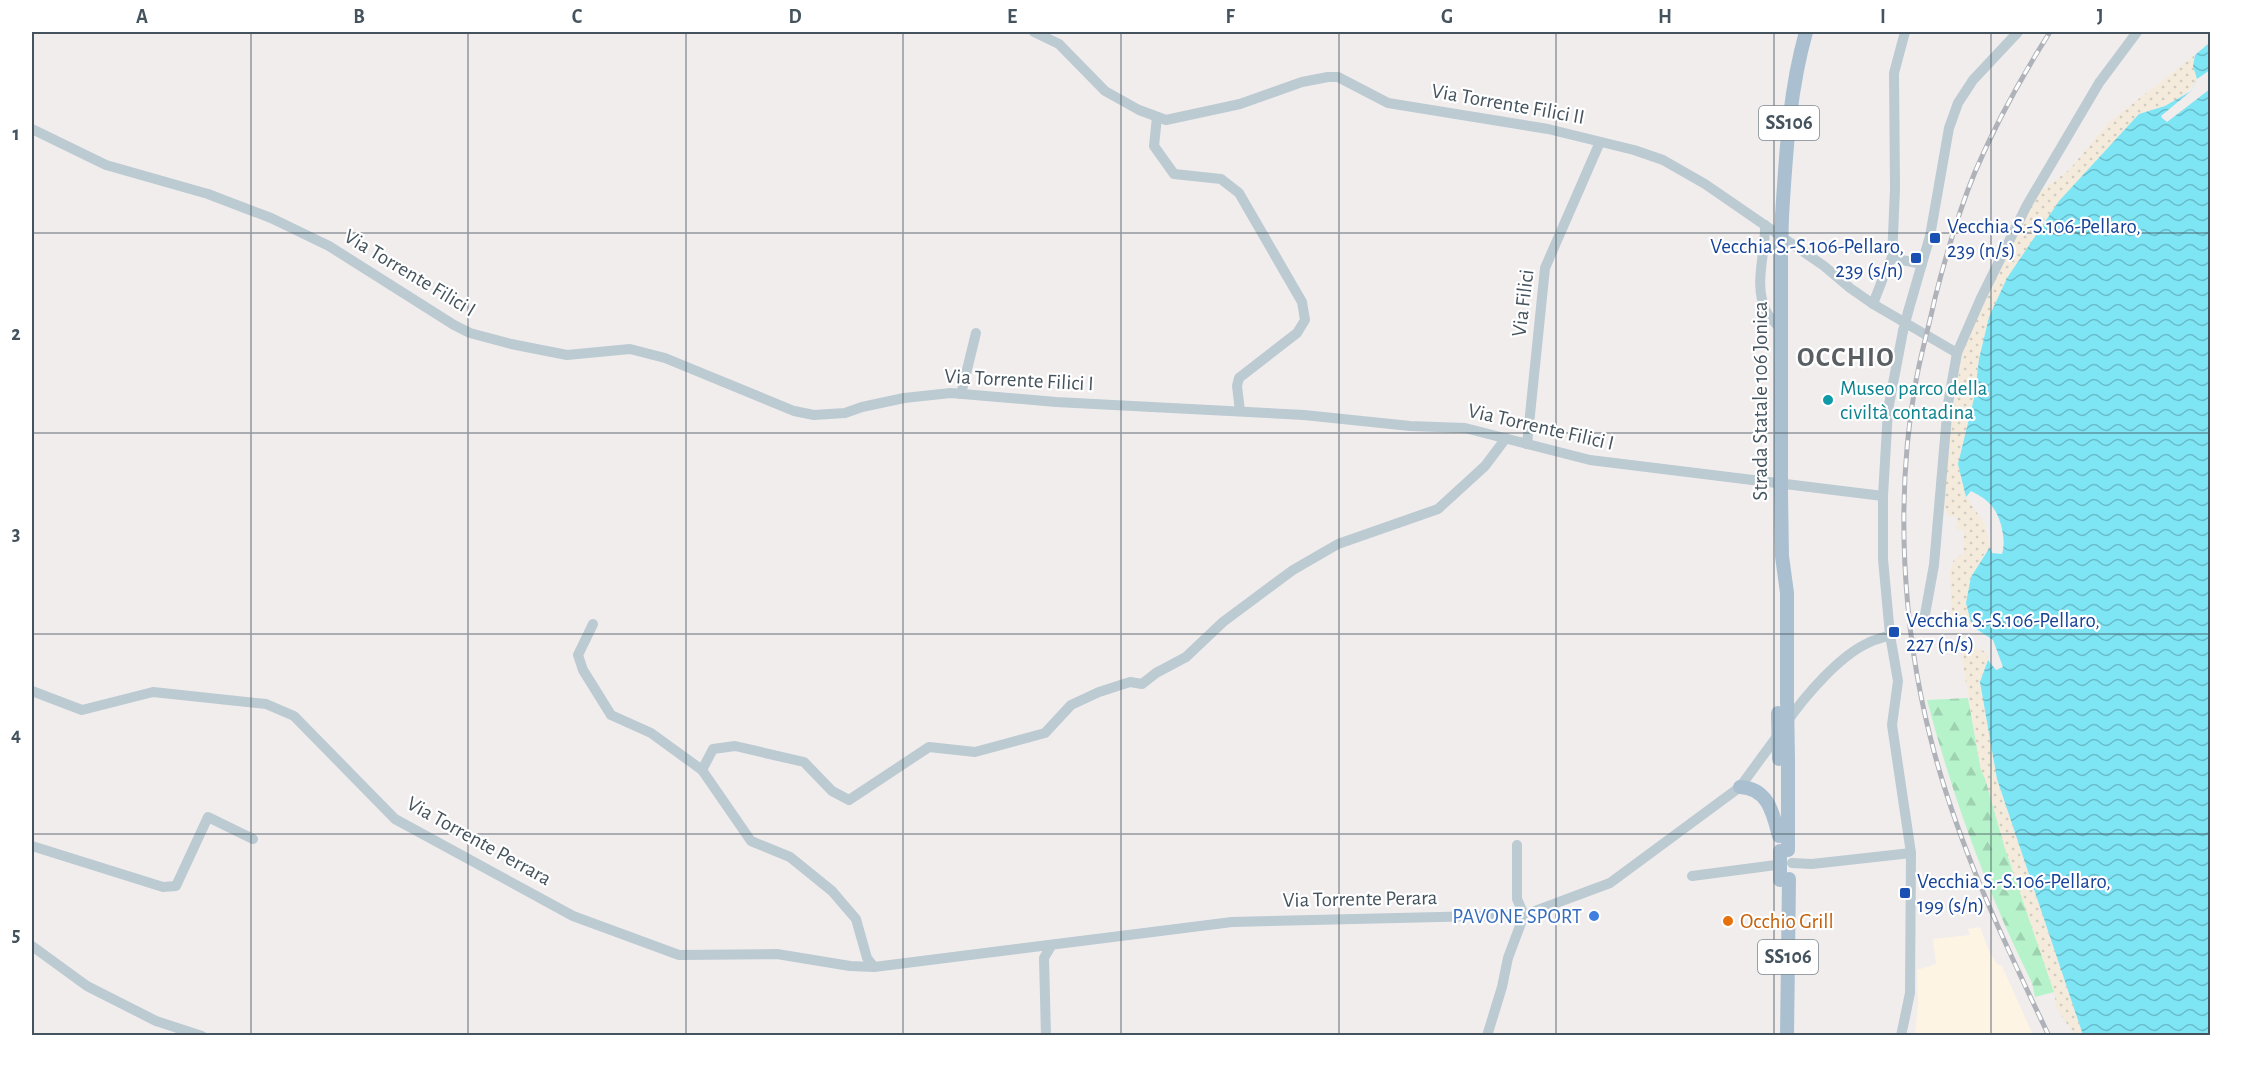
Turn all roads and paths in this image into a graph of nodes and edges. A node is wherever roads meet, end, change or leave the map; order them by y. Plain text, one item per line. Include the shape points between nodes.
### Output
1 (1034, 32) edge
2 (1806, 32) edge
3 (1905, 32) edge
4 (2018, 32) edge
5 (2137, 32) edge
6 (1157, 117) junction
7 (32, 129) edge
8 (1600, 142) junction
9 (1765, 225) junction
10 (1892, 258) junction
11 (1922, 264) junction
12 (1873, 304) junction
13 (1775, 313) junction
14 (976, 333) dead end
15 (1957, 353) junction
16 (961, 394) junction
17 (1240, 411) junction
18 (1506, 438) junction
19 (1527, 444) junction
20 (1883, 496) junction
21 (1924, 620) dead end
22 (593, 624) dead end
23 (1890, 635) junction
24 (32, 691) edge
25 (1784, 758) junction
26 (702, 770) junction
27 (1746, 788) junction
28 (1779, 836) junction
29 (253, 839) dead end
30 (1517, 845) dead end
31 (32, 846) edge
32 (1911, 853) junction
33 (1787, 855) junction
34 (1776, 865) dead end
35 (1692, 876) dead end
36 (1784, 879) junction
37 (1524, 915) junction
38 (32, 946) edge
39 (1051, 946) junction
40 (874, 967) junction
41 (202, 1035) edge
42 (1046, 1035) edge
43 (1487, 1035) edge
44 (1779, 1035) edge
45 (1787, 1035) edge
46 (1901, 1035) edge

1 - 6 street, Via Torrente Filici II via 1059,44 1105,91
2 - 13 main road, Strada Statale 106 Jonica / SS106, bridge via 1789,117
3 - 10 street via 1894,73 1896,189
4 - 11 street via 1973,80 1958,103 1948,128
5 - 15 street via 2099,83 2027,205
6 - 8 street, Via Torrente Filici II via 1166,120 1187,116 1240,104 1302,82 1338,77 1388,103 1548,129
6 - 17 street via 1154,146 1174,174 1221,178 1239,193 1302,302 1305,320 1297,333 1239,378
7 - 16 street, Via Torrente Filici I via 106,165 208,194 272,218 328,246 453,325 500,342 567,355 630,349 665,358 794,411 814,415 844,413 904,398
8 - 9 street, Via Torrente Filici II via 1663,160
8 - 19 street, Via Filici via 1545,268
9 - 12 street, Via Torrente Filici II
9 - 13 street via 1759,281 1766,312
10 - 11 street
10 - 12 street
11 - 20 street, bridge via 1903,331 1888,410
12 - 15 street, Via Torrente Filici II
13 - 25 main road, Strada Statale 106 Jonica / SS106, bridge via 1781,330 1782,556 1787,593 1782,701
14 - 16 street
15 - 21 street via 1948,404 1934,565
16 - 17 street, Via Torrente Filici I
17 - 18 street, Via Torrente Filici I via 1465,428
18 - 19 street, Via Torrente Filici I
18 - 26 street via 1485,466 1438,508 1329,549 1293,570 1223,622 1186,657 1142,684 1130,682 1071,705 1046,733 975,752 929,747 849,800 832,791 804,762 735,746 713,749
19 - 20 street, Via Torrente Filici I via 1590,460 1665,471
20 - 23 street via 1883,559
22 - 26 street via 578,655 611,715 651,733
23 - 27 street, Via Torrente Perara via 1867,643 1827,675 1796,710
23 - 32 street via 1898,681 1892,725
24 - 40 street, Via Torrente Perrara via 82,710 153,692 266,704 294,716 395,819 573,916 679,956 777,954
25 - 28 main road, Strada Statale 106 Jonica / SS106
25 - 33 main road, Strada Statale 106 Jonica / SS106
26 - 40 street via 751,841 790,857 832,891 856,919 867,958
27 - 28 main road via 1760,792 1767,801
27 - 37 street, Via Torrente Perara via 1610,883
28 - 33 main road, Strada Statale 106 Jonica / SS106
29 - 31 street via 208,817 176,886 162,887
30 - 37 street via 1517,898
32 - 33 street via 1812,864
32 - 46 street via 1910,993
33 - 36 main road, Strada Statale 106 Jonica / SS106
34 - 35 street
36 - 44 main road, Strada Statale 106 Jonica / SS106
36 - 45 main road, Strada Statale 106 Jonica / SS106
37 - 39 street, Via Torrente Perara via 1232,922
37 - 43 street
38 - 41 street via 87,986 156,1021
39 - 40 street, Via Torrente Perara
39 - 42 street via 1044,958

